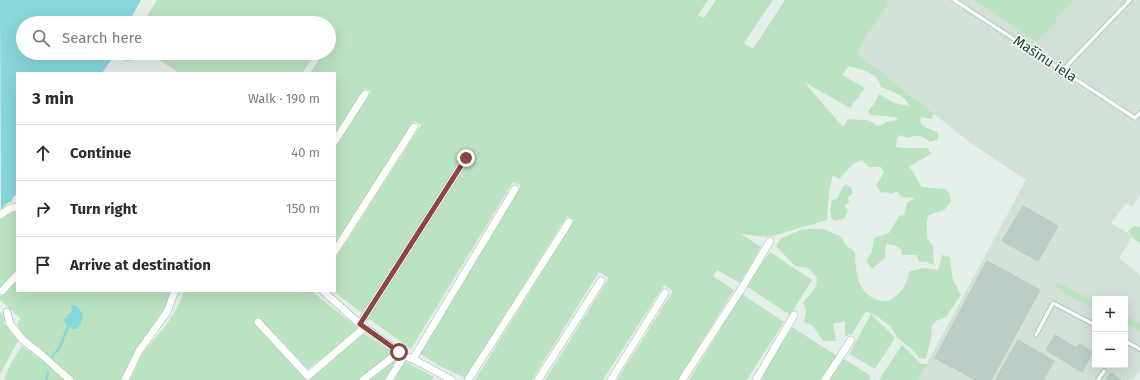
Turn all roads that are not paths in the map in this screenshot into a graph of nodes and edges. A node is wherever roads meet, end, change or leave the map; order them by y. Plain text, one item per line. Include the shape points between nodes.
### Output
1 (954, 0) edge
2 (1130, 0) edge
3 (1062, 71) junction
4 (365, 94) dead end
5 (1140, 113) edge
6 (414, 127) dead end
7 (336, 139) edge
8 (466, 158) dead end
9 (515, 189) dead end
10 (16, 207) edge
11 (0, 214) edge
12 (569, 222) dead end
13 (770, 241) dead end
14 (336, 249) edge
15 (16, 276) edge
16 (601, 281) dead end
17 (2, 291) dead end
18 (175, 292) edge
19 (324, 292) edge
20 (665, 293) dead end
21 (7, 312) dead end
22 (794, 315) dead end
23 (258, 322) dead end
24 (1092, 323) edge
25 (362, 325) junction
26 (1036, 335) dead end
27 (851, 340) dead end
28 (1128, 343) edge
29 (1140, 349) edge
30 (401, 354) junction
31 (413, 359) junction
32 (1104, 371) dead end
33 (440, 377) edge
34 (70, 380) edge
35 (125, 380) edge
36 (363, 380) edge
37 (389, 380) edge
38 (452, 380) edge
39 (468, 380) edge
40 (538, 380) edge
41 (611, 380) edge
42 (682, 380) edge
43 (756, 380) edge
44 (825, 380) edge
45 (1098, 380) edge

1 - 3 lane, Mašīnu iela
2 - 3 lane
3 - 5 lane, Mašīnu iela via 1135,118
4 - 7 street
6 - 14 street
8 - 25 street
9 - 31 street
10 - 11 street
12 - 39 street
13 - 42 street
15 - 17 street
16 - 40 street
18 - 35 street via 167,312 139,351
19 - 25 street
20 - 41 street
21 - 34 street via 10,324 23,340
22 - 43 street
23 - 25 street via 308,376
24 - 26 lane via 1053,303
25 - 30 street
27 - 44 street
28 - 29 lane
30 - 31 street
30 - 36 street
30 - 37 street
31 - 33 street
32 - 45 lane
33 - 38 street

